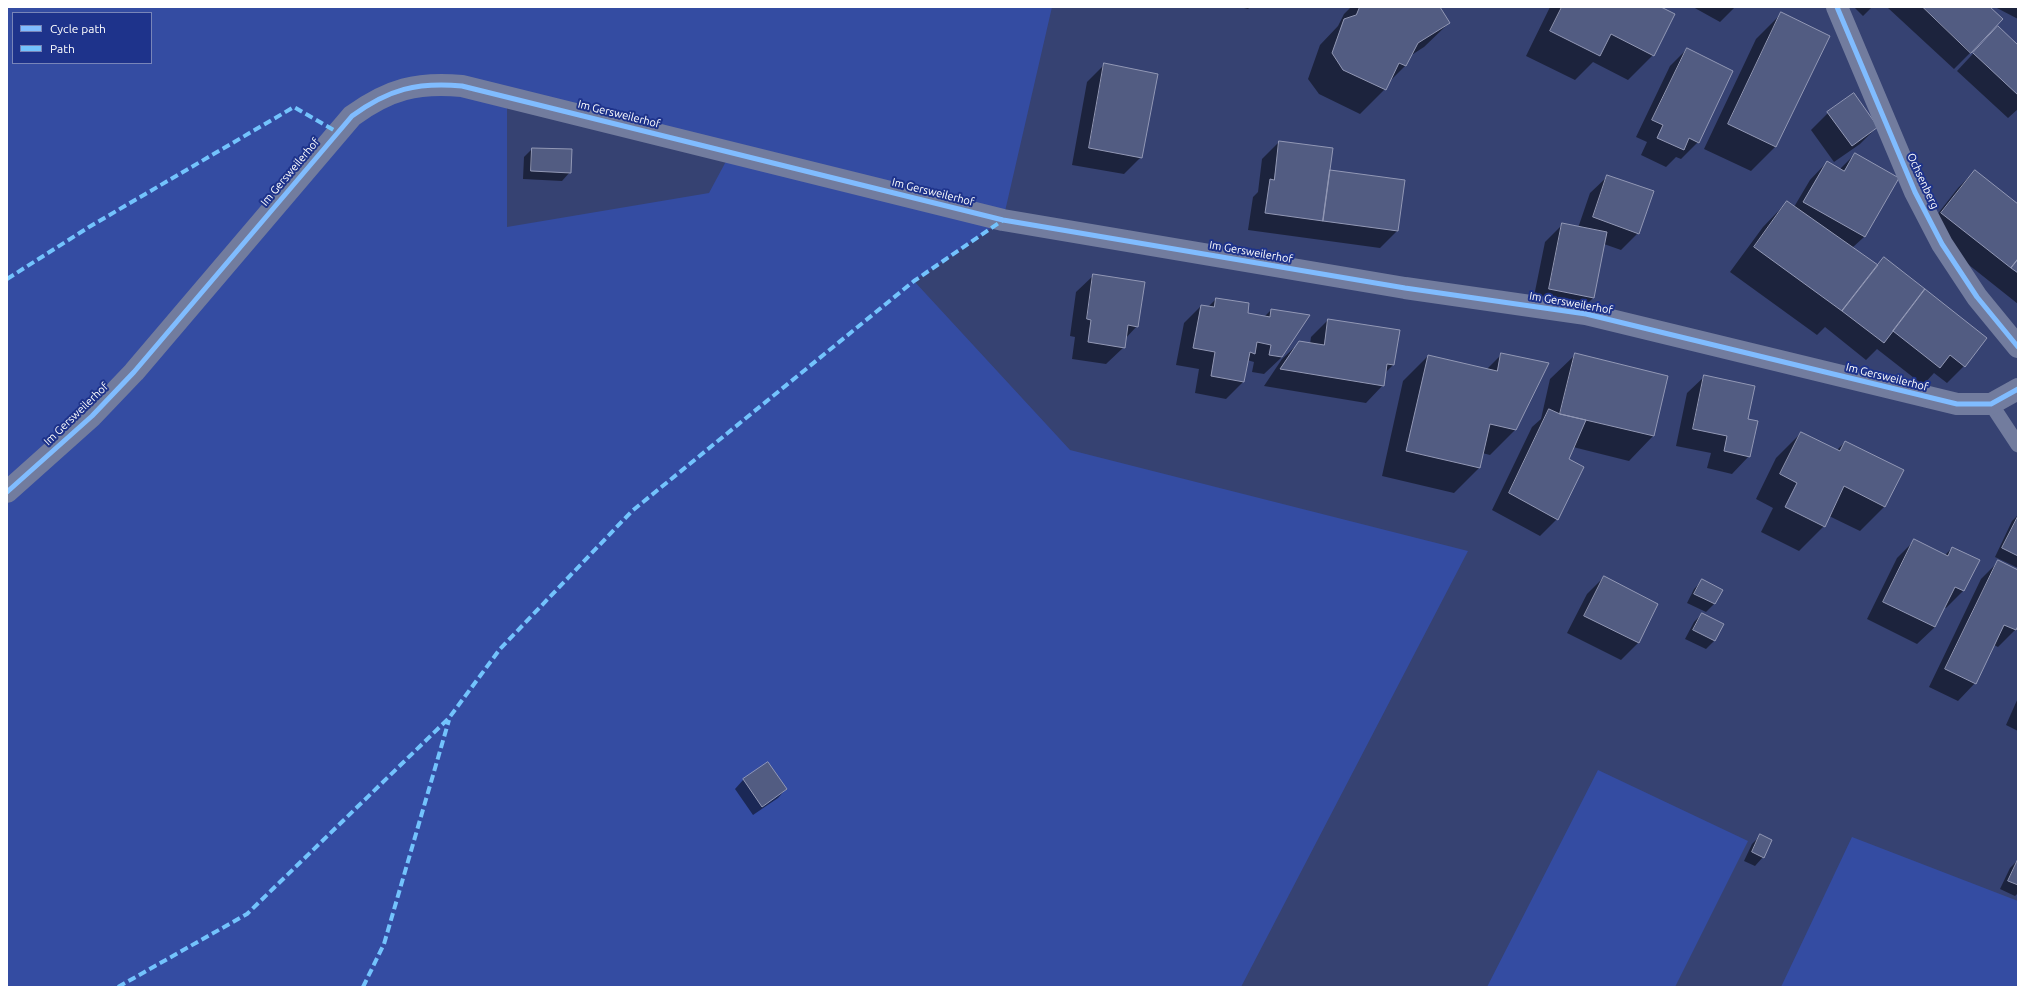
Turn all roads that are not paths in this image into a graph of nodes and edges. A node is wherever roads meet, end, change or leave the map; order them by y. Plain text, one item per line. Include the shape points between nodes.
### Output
1 (1837, 7) edge
2 (2018, 347) edge
3 (2018, 389) edge
4 (1991, 404) junction
5 (2018, 445) edge
6 (7, 492) edge

1 - 2 street, Ochsenberg via 1915,192 1942,244 1976,297
3 - 4 street, Im Gersweilerhof
4 - 5 lane
4 - 6 street, Im Gersweilerhof via 1957,404 1586,314 1405,288 1003,220 462,86 437,84 412,86 389,93 369,103 352,116 134,372 92,416

